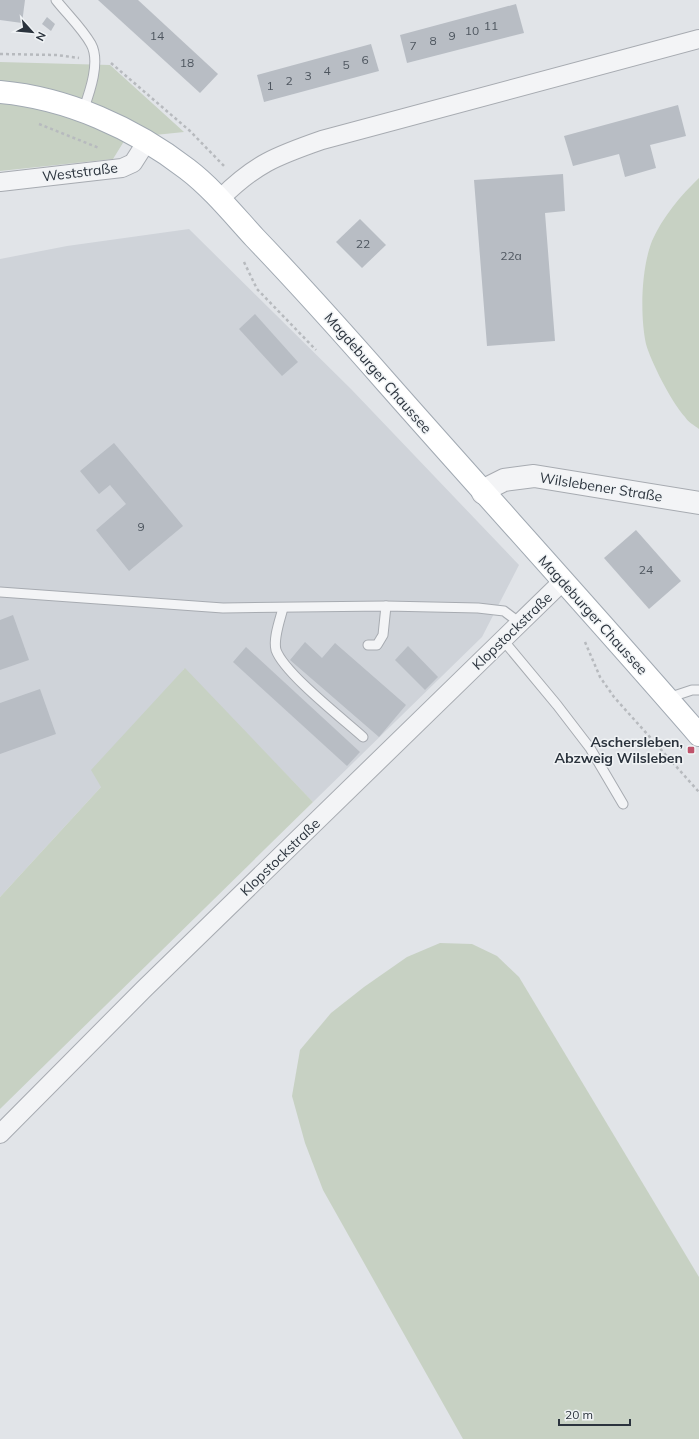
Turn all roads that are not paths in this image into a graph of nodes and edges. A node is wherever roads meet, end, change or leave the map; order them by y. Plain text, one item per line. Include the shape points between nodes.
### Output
1 (56, 0) edge
2 (699, 39) edge
3 (0, 92) edge
4 (82, 111) junction
5 (147, 141) junction
6 (0, 182) edge
7 (220, 199) junction
8 (483, 493) junction
9 (699, 503) edge
10 (562, 582) junction
11 (0, 592) edge
12 (386, 606) junction
13 (283, 608) junction
14 (520, 623) junction
15 (503, 640) junction
16 (368, 645) dead end
17 (699, 690) edge
18 (667, 698) junction
19 (699, 735) edge
20 (363, 737) dead end
21 (623, 804) dead end
22 (0, 1134) edge

1 - 4 lane via 92,45 94,60 90,89
2 - 7 street via 322,140 262,163 238,180
3 - 4 main road, Magdeburger Chaussee via 50,100
4 - 5 main road, Magdeburger Chaussee
5 - 6 street, Weststraße via 133,163 122,168
5 - 7 main road, Magdeburger Chaussee via 188,169
7 - 8 main road, Magdeburger Chaussee via 328,316
8 - 9 street, Wilslebener Straße via 504,480 534,476
8 - 10 main road, Magdeburger Chaussee
10 - 14 street, Klopstockstraße
10 - 18 main road, Magdeburger Chaussee
11 - 13 lane via 223,608
12 - 13 lane
12 - 14 lane via 504,611
12 - 16 lane via 383,635 377,645
13 - 20 lane via 277,631 276,649 286,667
14 - 15 street, Klopstockstraße
15 - 21 lane via 590,748
15 - 22 street, Klopstockstraße
17 - 18 lane
18 - 19 main road, Magdeburger Chaussee

